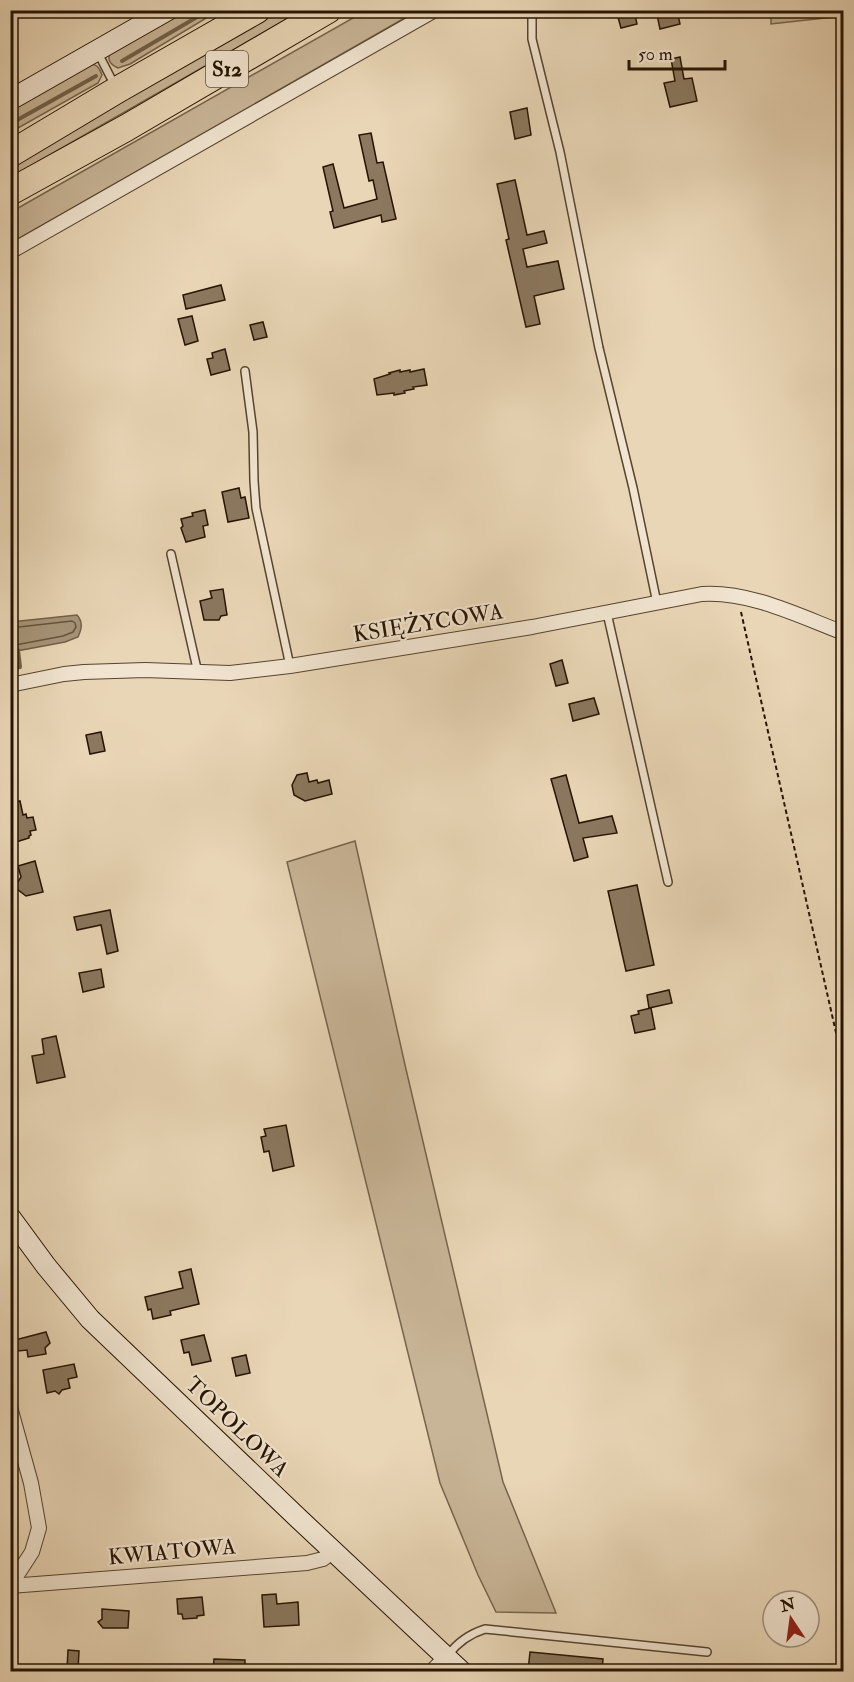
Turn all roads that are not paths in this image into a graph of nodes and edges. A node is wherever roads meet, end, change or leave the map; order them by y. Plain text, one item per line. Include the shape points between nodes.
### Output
1 (168, 10) edge
2 (257, 10) edge
3 (328, 10) edge
4 (435, 10) edge
5 (532, 10) edge
6 (97, 51) junction
7 (117, 90) junction
8 (10, 100) edge
9 (10, 154) edge
10 (10, 192) edge
11 (10, 252) edge
12 (245, 371) dead end
13 (171, 554) dead end
14 (657, 603) junction
15 (607, 613) junction
16 (843, 633) edge
17 (290, 666) junction
18 (198, 673) junction
19 (10, 685) edge
20 (668, 882) dead end
21 (10, 1216) edge
22 (10, 1407) edge
23 (333, 1551) junction
24 (10, 1586) edge
25 (707, 1652) dead end
26 (446, 1657) junction
27 (432, 1671) edge
28 (462, 1671) edge

1 - 6 street
2 - 7 highway, S12
3 - 10 highway, S12
4 - 11 street
5 - 14 lane via 532,39
6 - 7 lane
6 - 8 street
7 - 9 highway, S12
12 - 17 lane via 253,432 256,508
13 - 18 lane
14 - 15 street, KSIĘŻYCOWA
14 - 16 street, KSIĘŻYCOWA via 702,594 741,596
15 - 17 street, KSIĘŻYCOWA
15 - 20 lane
17 - 18 street, KSIĘŻYCOWA
18 - 19 street, KSIĘŻYCOWA via 84,672
21 - 23 street, TOPOLOWA via 90,1319
22 - 24 street, KWIATOWA via 39,1528 32,1552
23 - 24 street, KWIATOWA via 323,1559 307,1563
23 - 26 street, TOPOLOWA
25 - 26 lane via 485,1629 462,1640
26 - 27 street
26 - 28 street, TOPOLOWA

